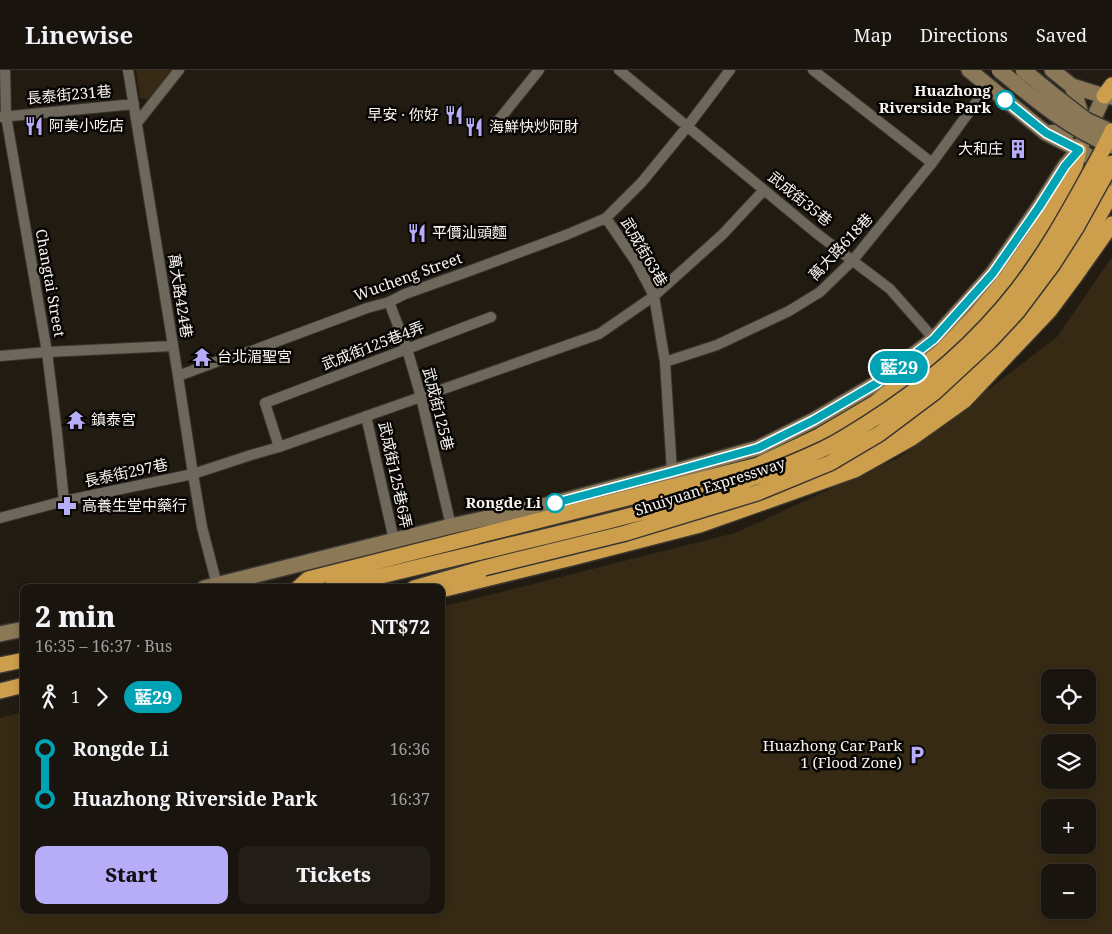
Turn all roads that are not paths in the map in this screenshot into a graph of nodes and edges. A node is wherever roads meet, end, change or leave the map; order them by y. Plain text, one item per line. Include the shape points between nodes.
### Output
1 (5, 70) edge
2 (128, 70) edge
3 (179, 70) edge
4 (539, 70) edge
5 (618, 70) edge
6 (730, 70) edge
7 (813, 70) edge
8 (969, 70) edge
9 (999, 70) edge
10 (1023, 70) edge
11 (1052, 70) edge
12 (988, 86) junction
13 (1072, 86) junction
14 (1109, 93) edge
15 (134, 104) junction
16 (3, 116) edge
17 (137, 122) junction
18 (494, 126) dead end
19 (687, 127) junction
20 (1112, 132) edge
21 (1046, 133) junction
22 (1112, 146) edge
23 (1079, 150) junction
24 (932, 163) junction
25 (1112, 163) edge
26 (1112, 180) edge
27 (764, 190) junction
28 (1112, 193) edge
29 (606, 218) junction
30 (1112, 224) edge
31 (853, 260) junction
32 (654, 296) junction
33 (389, 302) junction
34 (491, 317) dead end
35 (934, 339) junction
36 (173, 346) junction
37 (408, 349) junction
38 (47, 352) junction
39 (0, 356) edge
40 (665, 362) junction
41 (178, 376) junction
42 (421, 397) junction
43 (366, 416) junction
44 (279, 447) junction
45 (830, 463) junction
46 (672, 472) junction
47 (193, 474) junction
48 (64, 501) junction
49 (0, 518) edge
50 (451, 526) junction
51 (394, 540) junction
52 (210, 584) edge
53 (218, 584) edge
54 (302, 584) edge
55 (349, 584) edge
56 (428, 584) edge
57 (445, 589) edge
58 (20, 630) edge
59 (0, 634) edge
60 (20, 661) edge
61 (0, 665) edge
62 (20, 686) edge
63 (0, 691) edge

1 - 16 street, Changtai Street
2 - 15 street, 萬大路424巷
3 - 17 street
4 - 18 street
5 - 19 street, 武成街35巷
6 - 19 street, Wucheng Street
7 - 24 street
8 - 12 street
9 - 22 street, bridge via 1078,130
10 - 20 street, bridge via 1086,120
11 - 13 street
12 - 21 street
12 - 24 street, 萬大路618巷
13 - 14 street
13 - 21 street via 1080,110 1069,131
14 - 23 street
15 - 16 street, 長泰街231巷
15 - 17 street, 萬大路424巷
16 - 38 street, Changtai Street
17 - 36 street, 萬大路424巷
19 - 27 street, 武成街35巷
19 - 29 street, Wucheng Street via 642,182
20 - 55 highway, Shuiyuan Expressway, bridge via 1044,252 995,316 962,350 906,397 823,449 700,496
21 - 23 street
23 - 26 street via 1093,159
23 - 35 street via 993,273
23 - 54 highway via 1074,171 1056,204 1005,280 975,316 941,352 875,403 820,436 758,464 308,579
24 - 31 street, 萬大路618巷
25 - 45 highway, Shuiyuan Expressway, bridge via 1053,264 1017,312 990,341 907,414
27 - 31 street, 武成街35巷
27 - 32 street, 武成街125巷6弄 via 724,234
28 - 45 highway, bridge via 1052,290 1020,328 956,392 884,444
29 - 32 street, 武成街63巷
29 - 33 street, Wucheng Street
30 - 57 highway via 1050,310 964,401 912,438 855,470 700,525
31 - 35 street, 武成街35巷 via 890,289
31 - 40 street, 萬大路618巷 via 820,292 789,311 717,345
32 - 40 street, 武成街63巷
32 - 42 street, 武成街125巷6弄 via 599,334
33 - 37 street, 武成街125巷
33 - 41 street, Wucheng Street
34 - 37 street, 武成街125巷4弄
35 - 46 street via 877,383 814,420 758,448
36 - 38 street
36 - 41 street, 萬大路424巷
37 - 42 street, 武成街125巷
37 - 44 street, 武成街125巷4弄 via 265,403
38 - 39 street
38 - 48 street, Changtai Street
40 - 46 street, 武成街63巷
41 - 47 street, 萬大路424巷
42 - 43 street, 武成街125巷6弄
42 - 50 street, 武成街125巷
43 - 44 street, 武成街125巷6弄
43 - 51 street, 武成街125巷6弄
44 - 47 street, 武成街125巷6弄
45 - 56 highway, Shuiyuan Expressway, bridge via 757,493 626,534
46 - 50 street
47 - 48 street, 長泰街297巷
47 - 52 street, 萬大路424巷
48 - 49 street, 長泰街297巷
50 - 51 street
51 - 53 street
58 - 59 street
60 - 61 highway
62 - 63 highway

